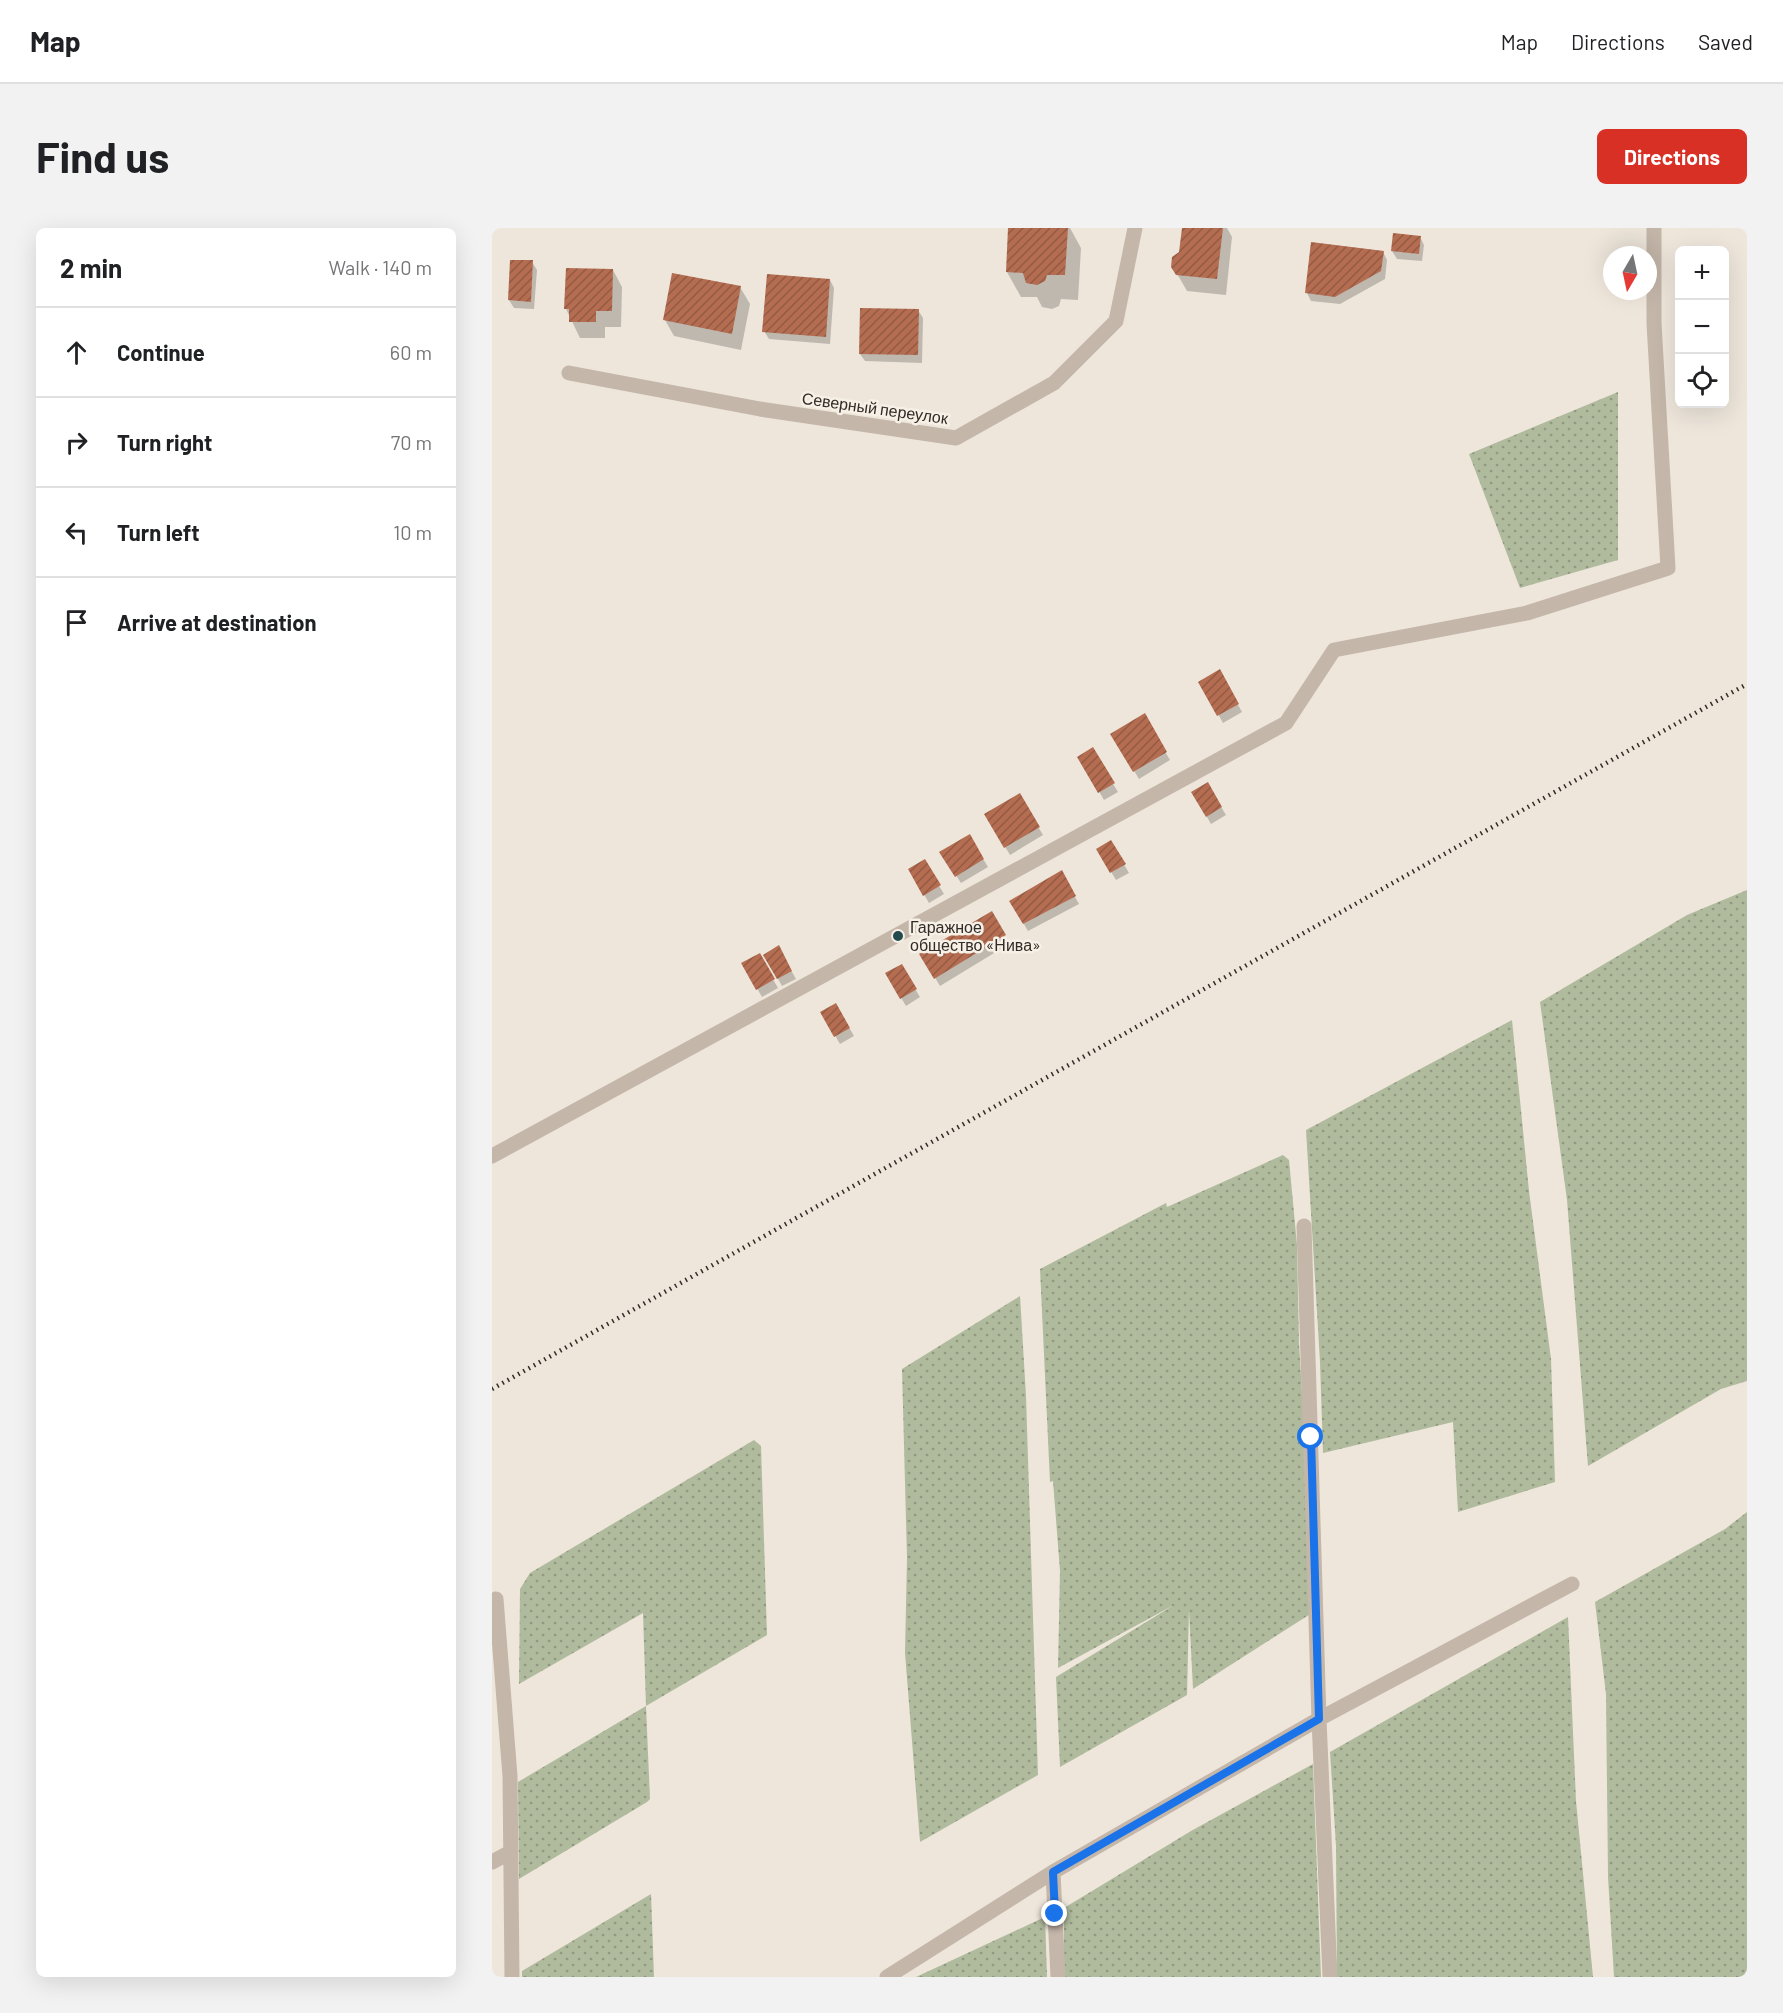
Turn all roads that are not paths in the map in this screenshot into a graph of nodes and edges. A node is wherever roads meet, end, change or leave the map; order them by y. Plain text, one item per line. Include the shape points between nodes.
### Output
1 (1135, 228) edge
2 (1654, 228) edge
3 (569, 373) dead end
4 (492, 1156) edge
5 (1304, 1226) dead end
6 (1572, 1584) dead end
7 (496, 1599) dead end
8 (1319, 1719) junction
9 (509, 1853) junction
10 (492, 1862) edge
11 (1053, 1872) junction
12 (512, 1977) edge
13 (887, 1977) edge
14 (1058, 1977) edge
15 (1330, 1977) edge

1 - 3 street, Северный переулок via 1116,321 1054,383 956,438 760,409
2 - 4 street via 1654,323 1668,568 1527,613 1334,650 1286,723
5 - 8 street
6 - 8 street
7 - 9 street via 510,1776
8 - 11 street
8 - 15 street
9 - 10 street
9 - 12 street
11 - 13 street
11 - 14 street

